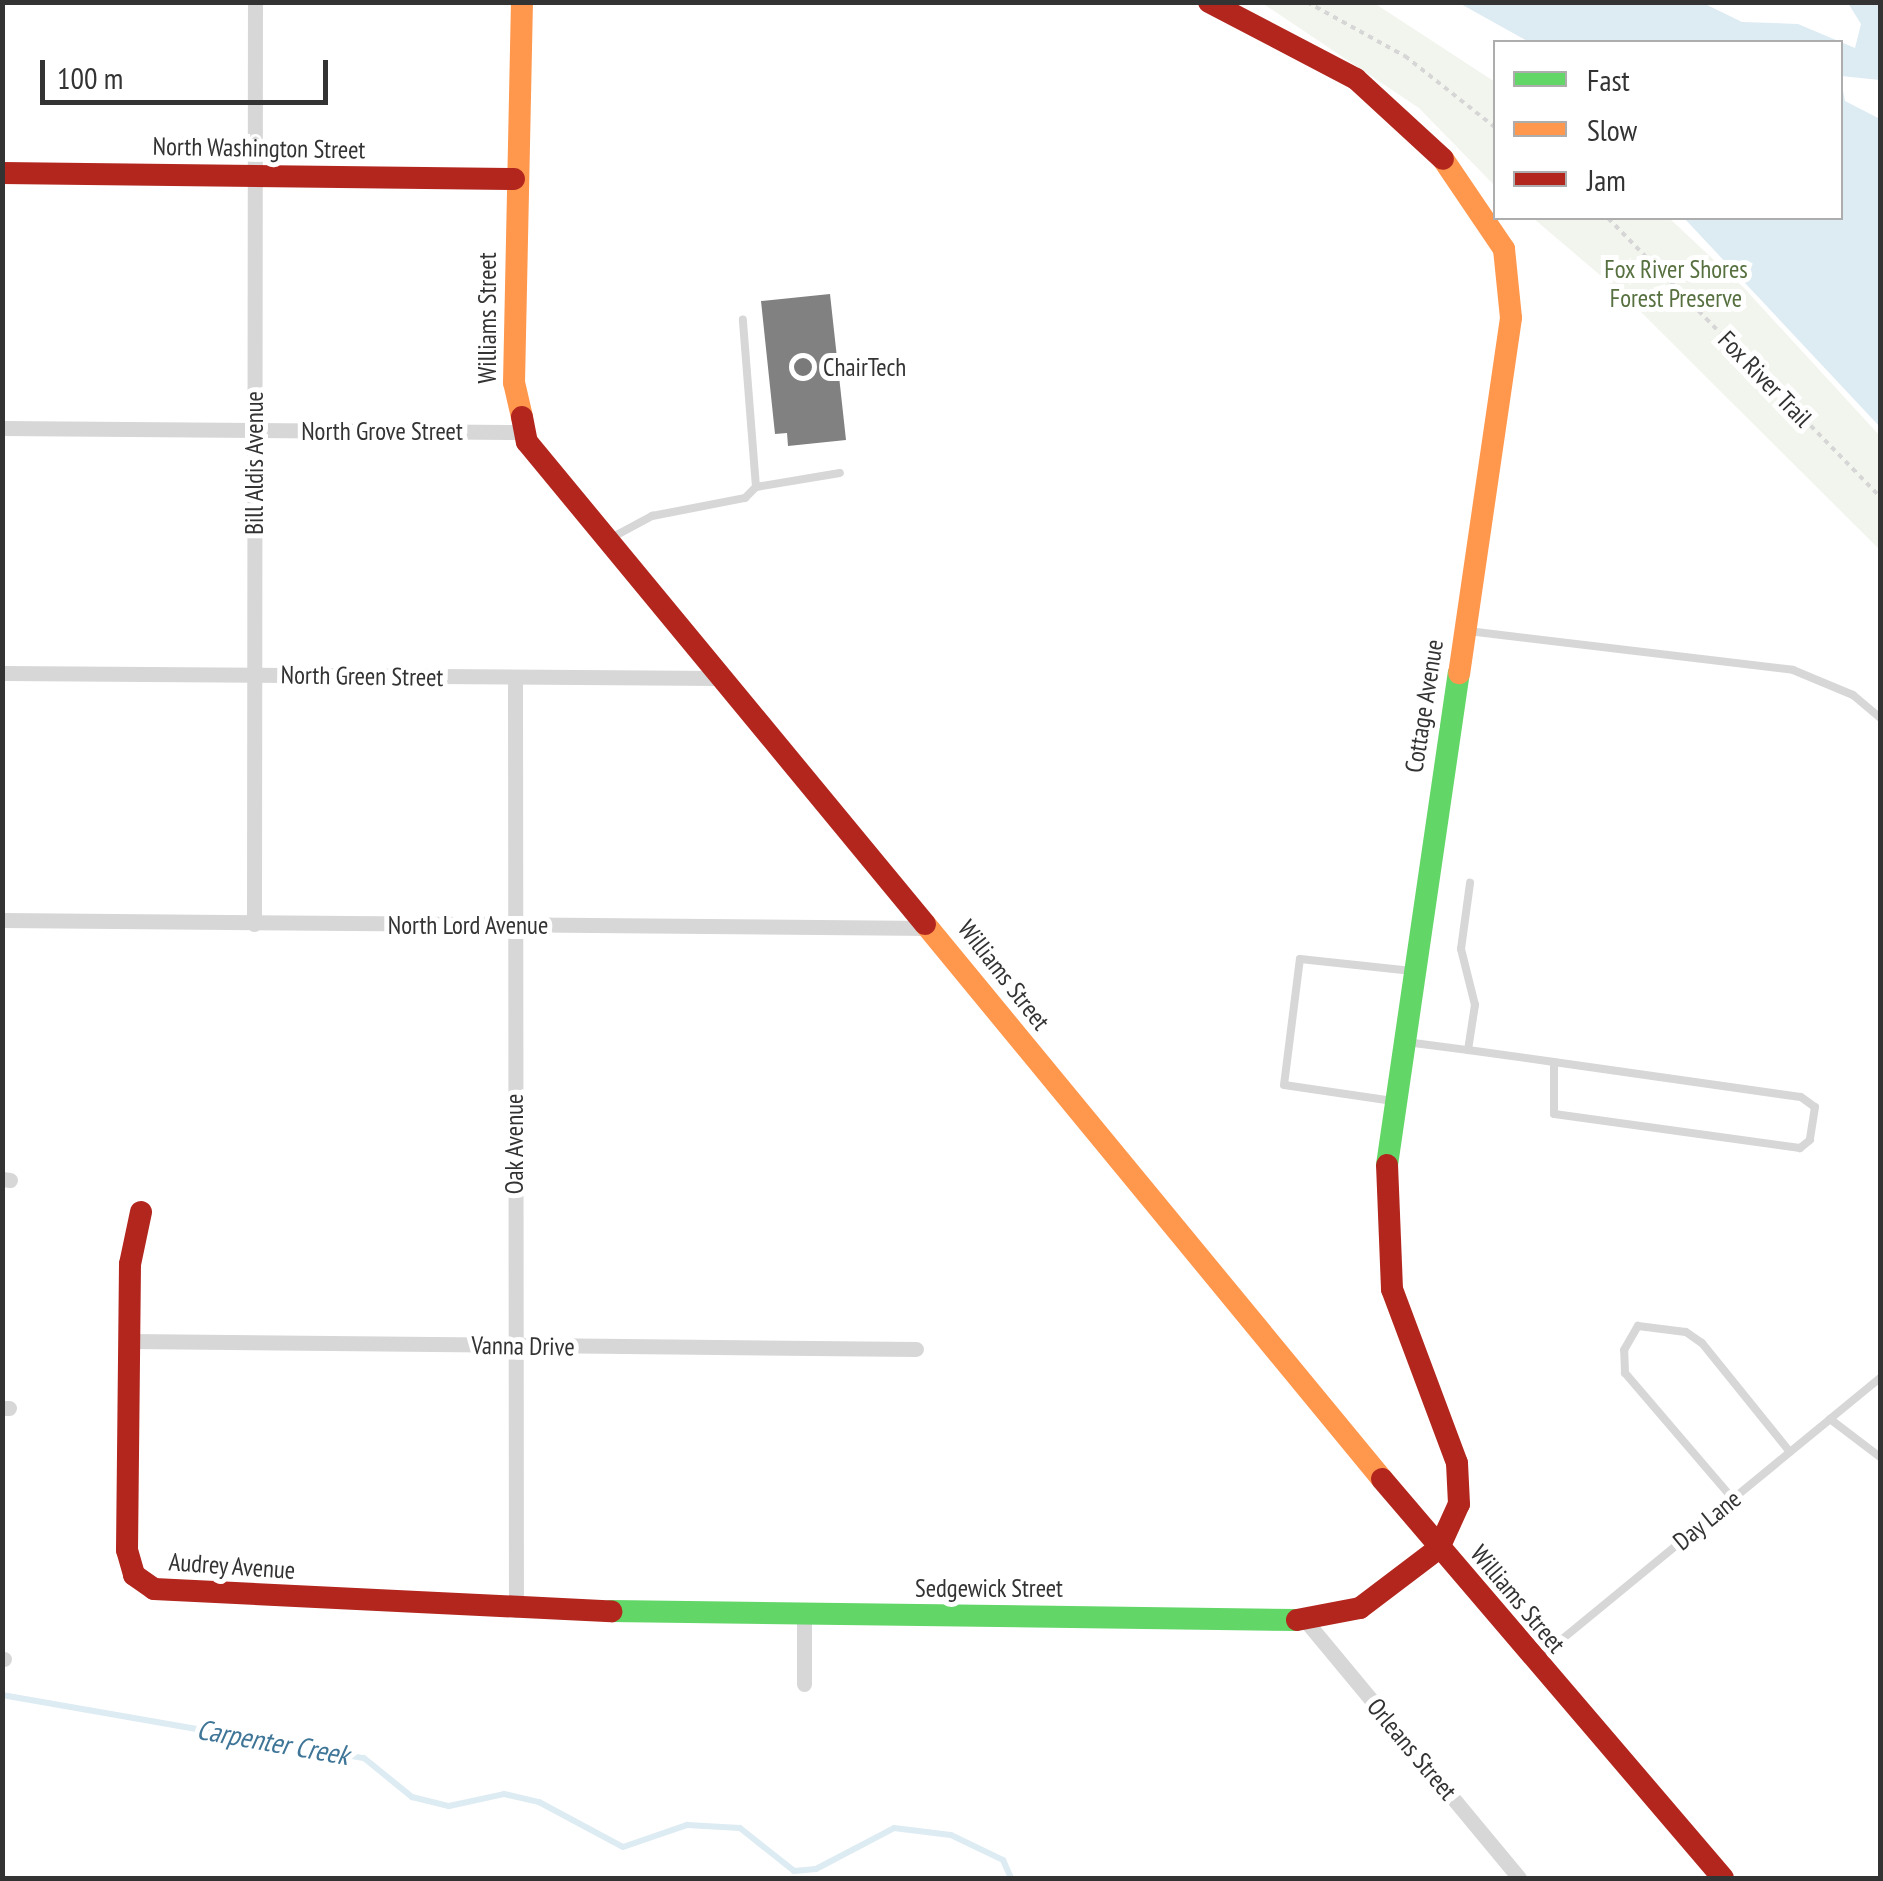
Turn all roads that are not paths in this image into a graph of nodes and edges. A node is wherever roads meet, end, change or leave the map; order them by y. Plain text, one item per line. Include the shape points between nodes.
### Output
1 (255, 2) edge
2 (522, 2) edge
3 (1209, 2) edge
4 (2, 172) edge
5 (254, 176) junction
6 (514, 179) junction
7 (743, 320) dead end
8 (2, 428) edge
9 (254, 430) junction
10 (521, 432) junction
11 (840, 473) dead end
12 (756, 488) junction
13 (607, 541) junction
14 (1464, 630) junction
15 (2, 673) edge
16 (253, 675) junction
17 (514, 678) junction
18 (721, 678) junction
19 (1880, 718) edge
20 (1470, 883) dead end
21 (2, 920) edge
22 (254, 924) junction
23 (514, 926) junction
24 (933, 928) junction
25 (1412, 971) junction
26 (1401, 1041) junction
27 (1468, 1050) junction
28 (1554, 1062) junction
29 (1392, 1102) junction
30 (141, 1212) dead end
31 (129, 1341) junction
32 (514, 1347) junction
33 (916, 1349) dead end
34 (1880, 1378) edge
35 (1830, 1419) junction
36 (1790, 1452) junction
37 (1880, 1457) edge
38 (1733, 1499) junction
39 (1439, 1548) junction
40 (516, 1610) junction
41 (804, 1614) junction
42 (1305, 1620) junction
43 (1534, 1662) junction
44 (804, 1684) dead end
45 (1520, 1878) edge
46 (1723, 1878) edge

1 - 5 street, Bill Aldis Avenue
2 - 6 street, Williams Street
3 - 14 street, Cottage Avenue via 1356,79 1414,125 1464,183 1504,249 1510,318
4 - 5 street, North Washington Street
5 - 6 street, North Washington Street
5 - 9 street, Bill Aldis Avenue
6 - 10 street, Williams Street via 514,383
7 - 12 lane
8 - 9 street, North Grove Street
9 - 10 street, North Grove Street
9 - 16 street, Bill Aldis Avenue
10 - 13 street, Williams Street
11 - 12 lane
12 - 13 lane via 746,498 652,516
13 - 18 street, Williams Street
14 - 19 lane via 1792,670 1854,695
14 - 25 street, Cottage Avenue
15 - 16 street, North Green Street
16 - 17 street, North Green Street
16 - 22 street, Bill Aldis Avenue
17 - 18 street, North Green Street
17 - 23 street, Oak Avenue
18 - 24 street, Williams Street
20 - 27 lane via 1461,950 1475,1005
21 - 22 street, North Lord Avenue
22 - 23 street, North Lord Avenue
23 - 24 street, North Lord Avenue
23 - 32 street, Oak Avenue
24 - 39 street, Williams Street
25 - 26 street, Cottage Avenue
25 - 29 lane via 1300,958 1284,1085
26 - 27 lane
26 - 29 street, Cottage Avenue
27 - 28 lane
28 - 28 lane via 1801,1097 1815,1107 1810,1140 1800,1148 1554,1114
29 - 39 street, Cottage Avenue via 1384,1202 1392,1288 1458,1462 1459,1504
30 - 31 street, Audrey Avenue via 130,1264
31 - 32 street, Vanna Drive
31 - 40 street, Audrey Avenue via 127,1558 142,1584
32 - 33 street, Vanna Drive
32 - 40 street, Oak Avenue
34 - 35 lane, Day Lane
35 - 36 lane, Day Lane
35 - 37 lane
36 - 38 lane, Day Lane
36 - 38 lane via 1702,1343 1664,1326 1638,1326 1624,1350 1625,1373
38 - 43 lane, Day Lane
39 - 42 street, Sedgewick Street via 1360,1608
39 - 43 street, Williams Street
40 - 41 street, Sedgewick Street
41 - 42 street, Sedgewick Street
41 - 44 street
42 - 45 street, Orleans Street
43 - 46 street, Williams Street

